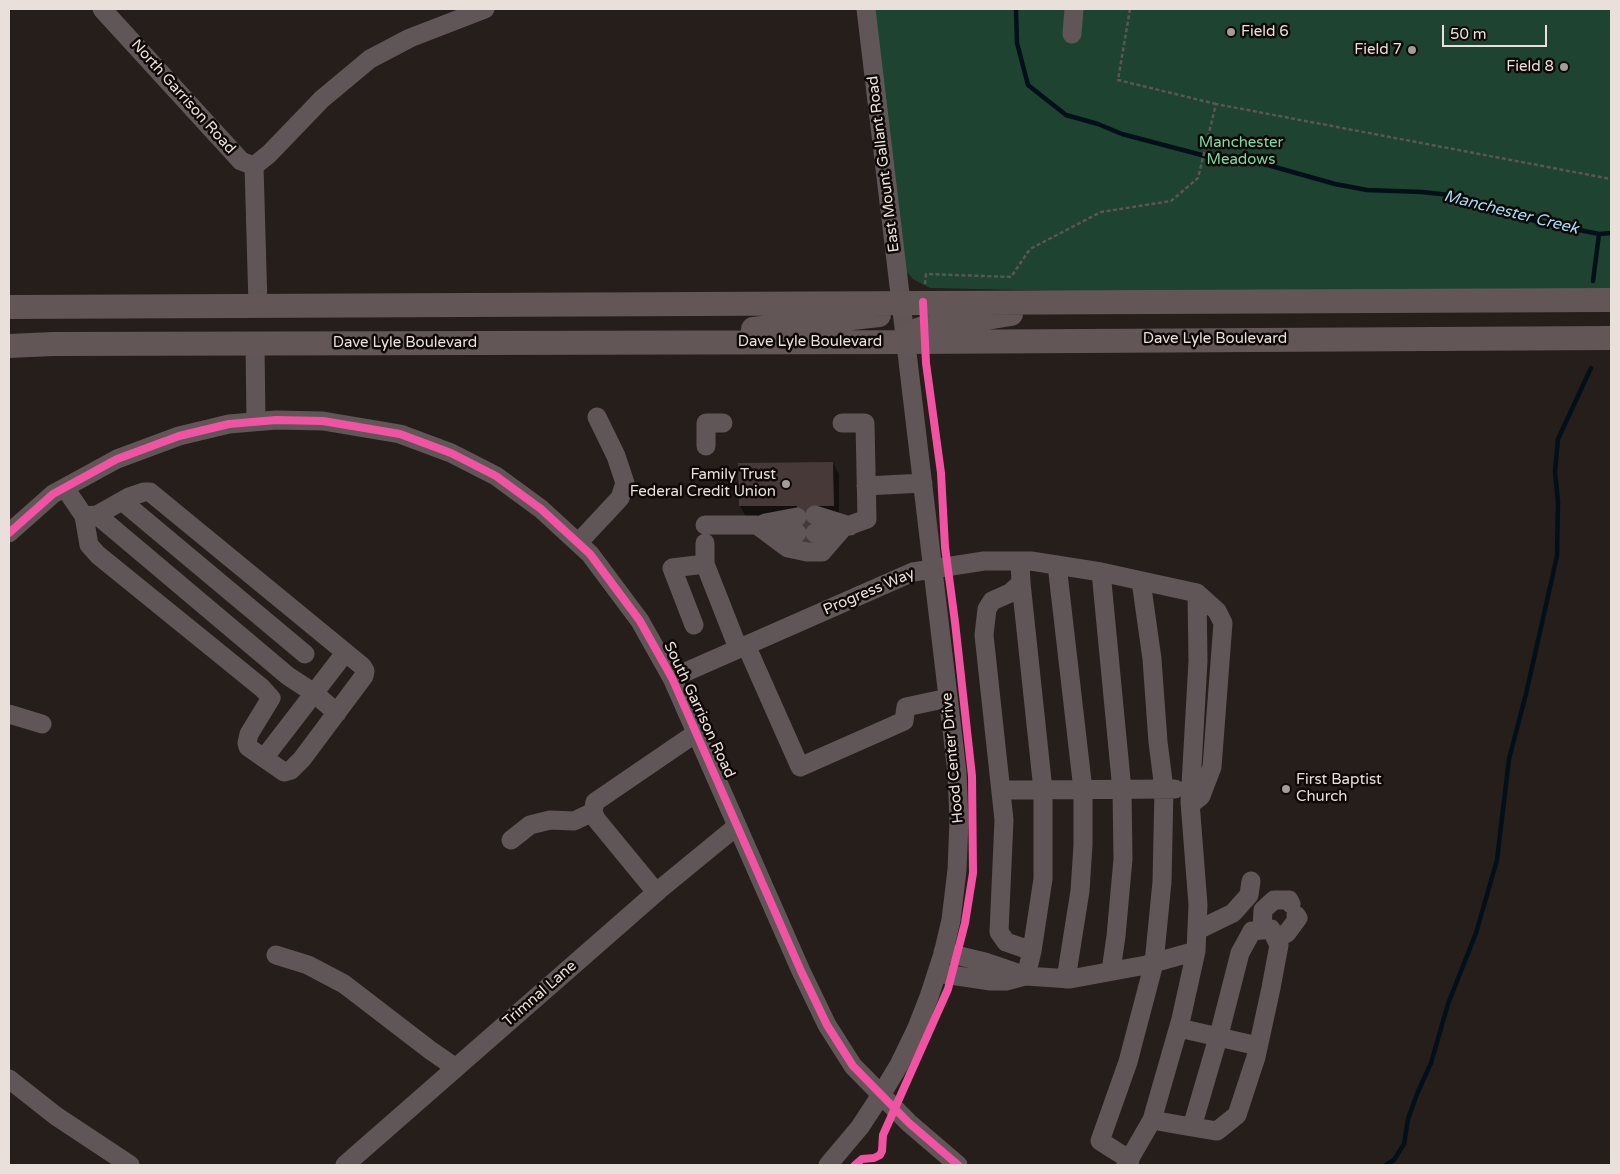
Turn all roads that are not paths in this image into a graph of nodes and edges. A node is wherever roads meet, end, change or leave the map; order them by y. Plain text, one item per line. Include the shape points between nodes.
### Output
1 (102, 9) edge
2 (485, 9) edge
3 (866, 9) edge
4 (1074, 9) edge
5 (1072, 34) dead end
6 (254, 166) junction
7 (1611, 300) edge
8 (1087, 302) junction
9 (258, 305) junction
10 (9, 307) edge
11 (908, 317) junction
12 (1611, 338) edge
13 (622, 342) junction
14 (255, 344) junction
15 (9, 346) edge
16 (597, 417) dead end
17 (256, 422) junction
18 (723, 423) dead end
19 (842, 423) dead end
20 (706, 446) dead end
21 (923, 484) junction
22 (866, 486) junction
23 (65, 488) junction
24 (122, 501) junction
25 (90, 516) junction
26 (757, 525) junction
27 (846, 527) junction
28 (9, 533) edge
29 (578, 543) junction
30 (1020, 561) junction
31 (705, 564) junction
32 (1057, 565) junction
33 (933, 569) junction
34 (1101, 572) junction
35 (1140, 581) junction
36 (1021, 584) junction
37 (1197, 594) junction
38 (694, 625) dead end
39 (322, 633) junction
40 (742, 647) junction
41 (345, 653) junction
42 (305, 654) junction
43 (288, 676) junction
44 (672, 678) junction
45 (314, 694) junction
46 (271, 698) junction
47 (948, 698) junction
48 (337, 713) junction
49 (9, 714) edge
50 (42, 724) dead end
51 (696, 733) junction
52 (264, 758) junction
53 (1164, 789) junction
54 (1001, 790) junction
55 (1043, 790) junction
56 (1083, 790) junction
57 (1122, 790) junction
58 (1191, 797) junction
59 (593, 812) junction
60 (737, 826) junction
61 (511, 840) dead end
62 (1252, 881) dead end
63 (656, 892) junction
64 (1198, 930) junction
65 (1269, 934) junction
66 (1032, 951) junction
67 (1196, 951) junction
68 (943, 952) junction
69 (276, 955) dead end
70 (1154, 963) junction
71 (1111, 971) junction
72 (937, 973) junction
73 (1026, 976) junction
74 (1066, 979) junction
75 (1178, 1028) junction
76 (1219, 1036) junction
77 (1259, 1043) junction
78 (456, 1068) junction
79 (9, 1080) edge
80 (881, 1095) junction
81 (1152, 1120) junction
82 (1192, 1127) junction
83 (1128, 1162) edge
84 (130, 1165) edge
85 (345, 1165) edge
86 (828, 1165) edge
87 (958, 1165) edge

1 - 6 street, North Garrison Road via 241,161
2 - 6 street via 410,38 370,59 322,99
3 - 11 street, East Mount Gallant Road
4 - 5 street
6 - 9 street
7 - 8 main road, Dave Lyle Boulevard
8 - 11 main road, Dave Lyle Boulevard
8 - 11 main road via 918,330
9 - 10 main road, Dave Lyle Boulevard
9 - 11 main road, Dave Lyle Boulevard
11 - 12 main road, Dave Lyle Boulevard
11 - 13 main road, Dave Lyle Boulevard
11 - 13 main road via 898,308 884,315
11 - 21 street, Hood Center Drive
13 - 14 main road, Dave Lyle Boulevard
14 - 15 main road, Dave Lyle Boulevard
14 - 17 street
16 - 29 street via 625,484 620,498
17 - 23 street, South Garrison Road via 230,424 179,436 117,459
17 - 29 street, South Garrison Road via 283,420 347,424 400,434 451,453 496,476 541,509
18 - 20 street via 706,423
19 - 22 street via 866,423
21 - 22 street
21 - 33 street, Hood Center Drive
22 - 27 street via 867,519
23 - 25 street
23 - 28 street, South Garrison Road via 53,494
24 - 25 street
24 - 39 street via 150,492
24 - 42 street
25 - 43 street
25 - 46 street via 89,544 98,555
26 - 27 street via 834,532
26 - 27 street via 788,548 807,552 822,552
26 - 31 street via 705,534
29 - 44 street, South Garrison Road via 640,620
30 - 32 street, Progress Way
30 - 33 street, Progress Way via 984,561
30 - 36 street
31 - 38 street via 672,568
31 - 40 street
32 - 34 street, Progress Way
32 - 56 street
33 - 40 street, Progress Way via 913,572
33 - 47 street, Hood Center Drive
34 - 35 street, Progress Way
34 - 57 street
35 - 37 street, Progress Way
35 - 53 street via 1152,659
36 - 54 street via 992,601 987,609 984,636
36 - 55 street
37 - 58 street via 1198,661
37 - 58 street via 1217,611 1223,623 1212,767 1201,796
39 - 41 street
39 - 42 street
40 - 44 street, Progress Way
40 - 47 street via 800,767 904,721 906,708
41 - 45 street
41 - 48 street via 365,671
42 - 43 street
43 - 45 street
43 - 46 street
44 - 51 street, South Garrison Road
45 - 48 street
45 - 52 street
46 - 52 street via 247,743
47 - 68 street, Hood Center Drive via 959,821 957,870
48 - 52 street via 291,770 284,772
49 - 50 street
51 - 59 street via 596,802
51 - 60 street, South Garrison Road
53 - 57 street
53 - 58 street
53 - 70 street via 1162,882
54 - 55 street
54 - 66 street via 1004,820 1000,932 1006,942
55 - 56 street
55 - 66 street via 1043,878
56 - 57 street
56 - 74 street via 1080,891
57 - 71 street via 1124,859
58 - 64 street
59 - 61 street via 574,822 550,820 530,825
59 - 63 street
60 - 63 street, Trimnal Lane
60 - 80 street, South Garrison Road via 827,1025 853,1066
62 - 64 street via 1249,895 1233,913
63 - 78 street, Trimnal Lane
64 - 67 street
65 - 65 street via 1263,910 1274,900 1289,900 1298,918 1287,933
65 - 76 street via 1252,931 1240,953
65 - 77 street via 1278,945
66 - 73 street
67 - 70 street
67 - 75 street
68 - 72 street, Hood Center Drive
68 - 73 street
69 - 78 street via 308,964 344,984
70 - 71 street
70 - 83 street via 1128,1062 1100,1141
71 - 74 street
72 - 73 street via 991,981
72 - 80 street, Hood Center Drive via 916,1030
73 - 74 street
75 - 76 street
75 - 81 street
76 - 77 street
76 - 82 street
77 - 82 street via 1237,1115 1216,1131
78 - 85 street, Trimnal Lane
79 - 84 street
80 - 86 street, Hood Center Drive
80 - 87 street, South Garrison Road
81 - 82 street
81 - 83 street

